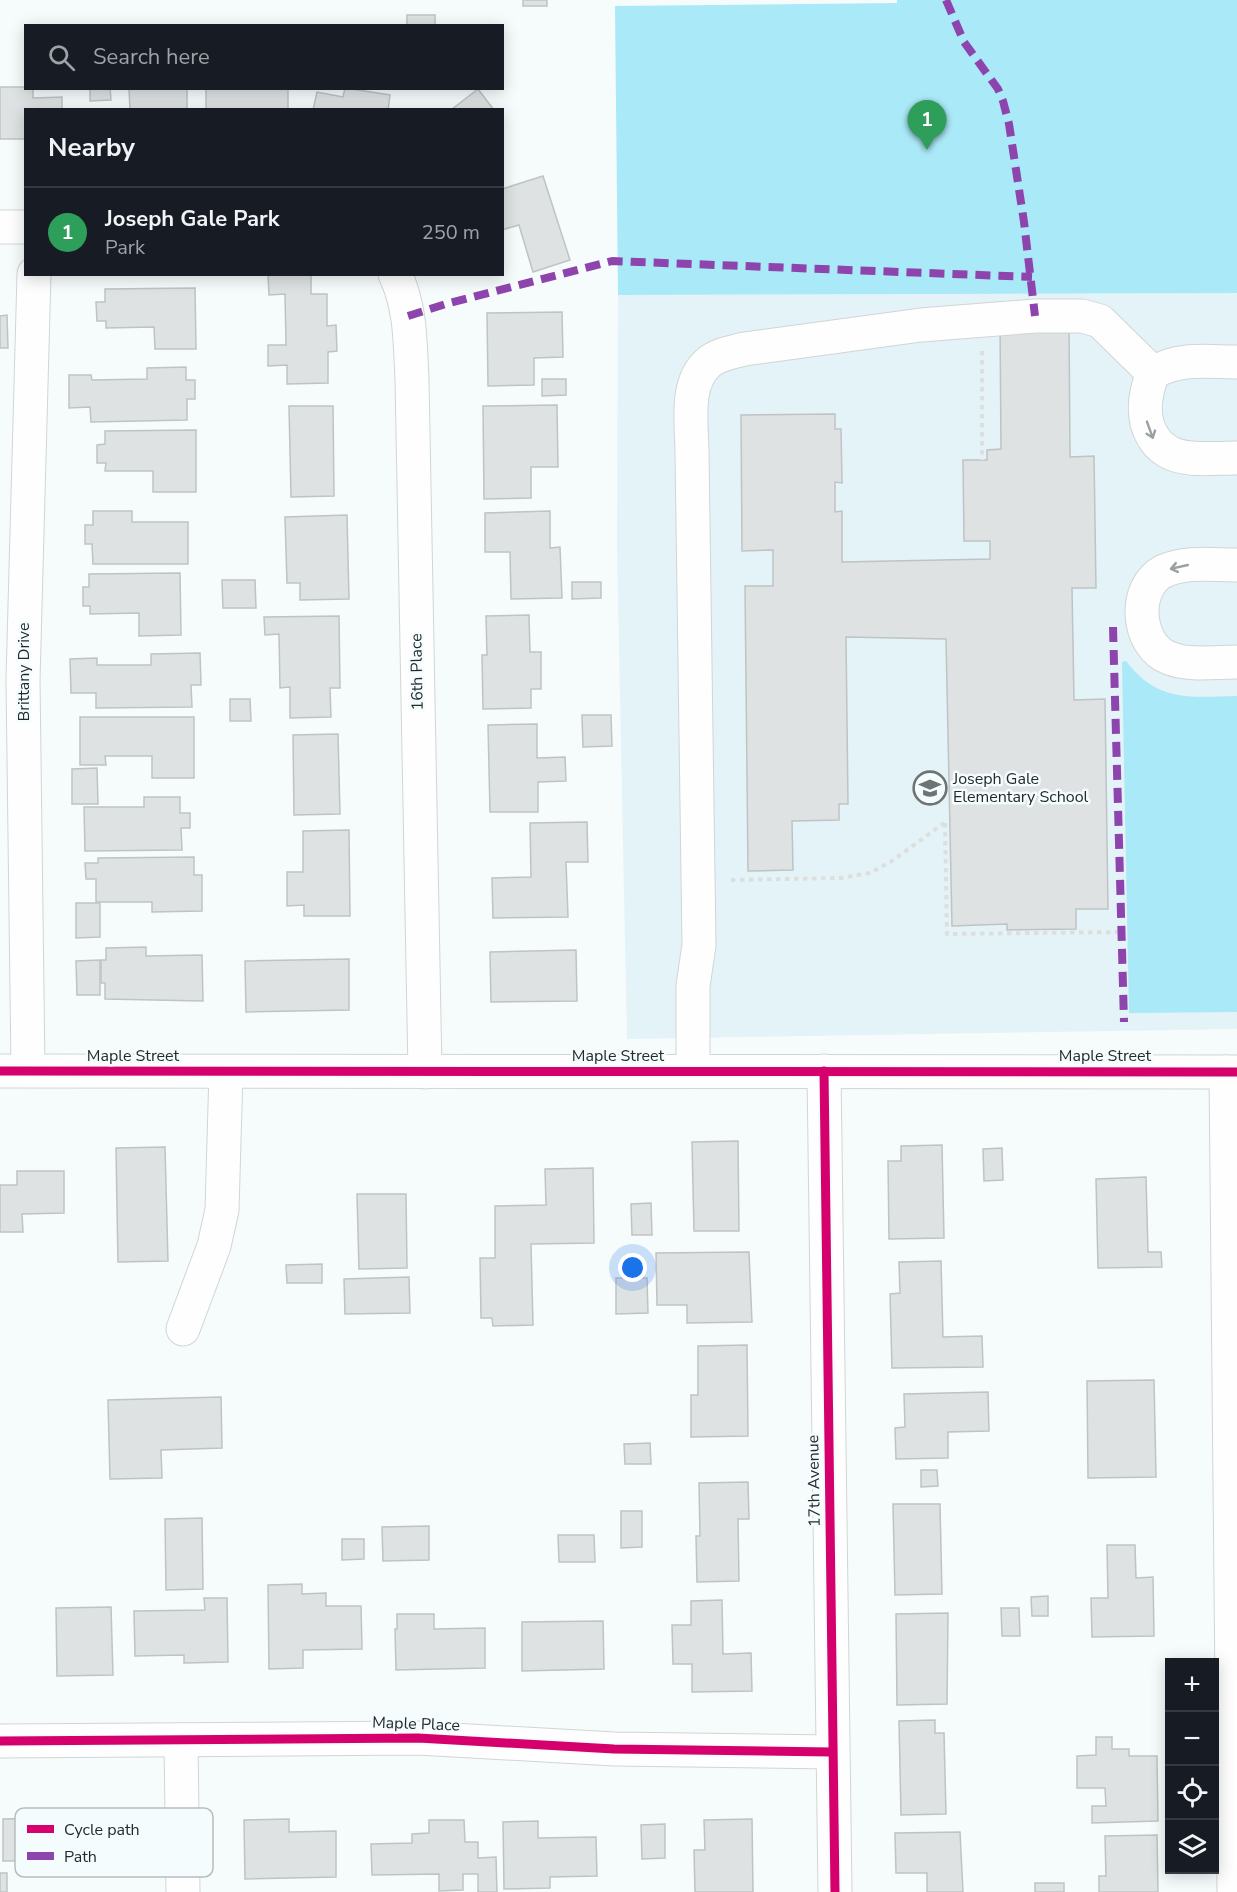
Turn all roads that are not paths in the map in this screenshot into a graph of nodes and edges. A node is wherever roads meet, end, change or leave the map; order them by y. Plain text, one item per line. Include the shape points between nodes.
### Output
1 (0, 227) edge
2 (24, 227) edge
3 (33, 276) edge
4 (396, 276) edge
5 (1237, 362) edge
6 (1153, 374) junction
7 (1237, 458) edge
8 (1237, 565) edge
9 (1237, 662) edge
10 (14, 1071) edge
11 (693, 1071) junction
12 (824, 1071) junction
13 (226, 1072) junction
14 (425, 1072) junction
15 (1232, 1072) edge
16 (183, 1329) dead end
17 (182, 1740) junction
18 (0, 1741) edge
19 (832, 1752) junction
20 (182, 1808) edge
21 (183, 1877) edge
22 (183, 1892) edge
23 (835, 1892) edge
24 (1234, 1892) edge

1 - 2 street
3 - 10 street, Brittany Drive
4 - 14 street, 16th Place via 408,316 412,379
5 - 6 street via 1178,362
6 -> 7 street via 1145,400 1146,418 1157,445 1178,456
6 - 11 street via 1100,321 1082,316 921,325 744,349 709,362 699,374 693,388 692,453 699,945 693,986
8 -> 9 street via 1188,565 1164,571 1149,588 1142,620 1153,647 1166,657 1182,662
10 - 13 street, Maple Street
11 - 12 street, Maple Street
11 - 14 street, Maple Street
12 - 15 street, Maple Street
12 - 19 street, 17th Avenue
13 - 14 street, Maple Street
13 - 16 street via 222,1210 214,1246
15 - 24 street
17 - 18 street, Maple Place
17 - 19 street, Maple Place via 418,1738 614,1749
17 - 20 street
19 - 23 street, 17th Avenue
21 - 22 street

